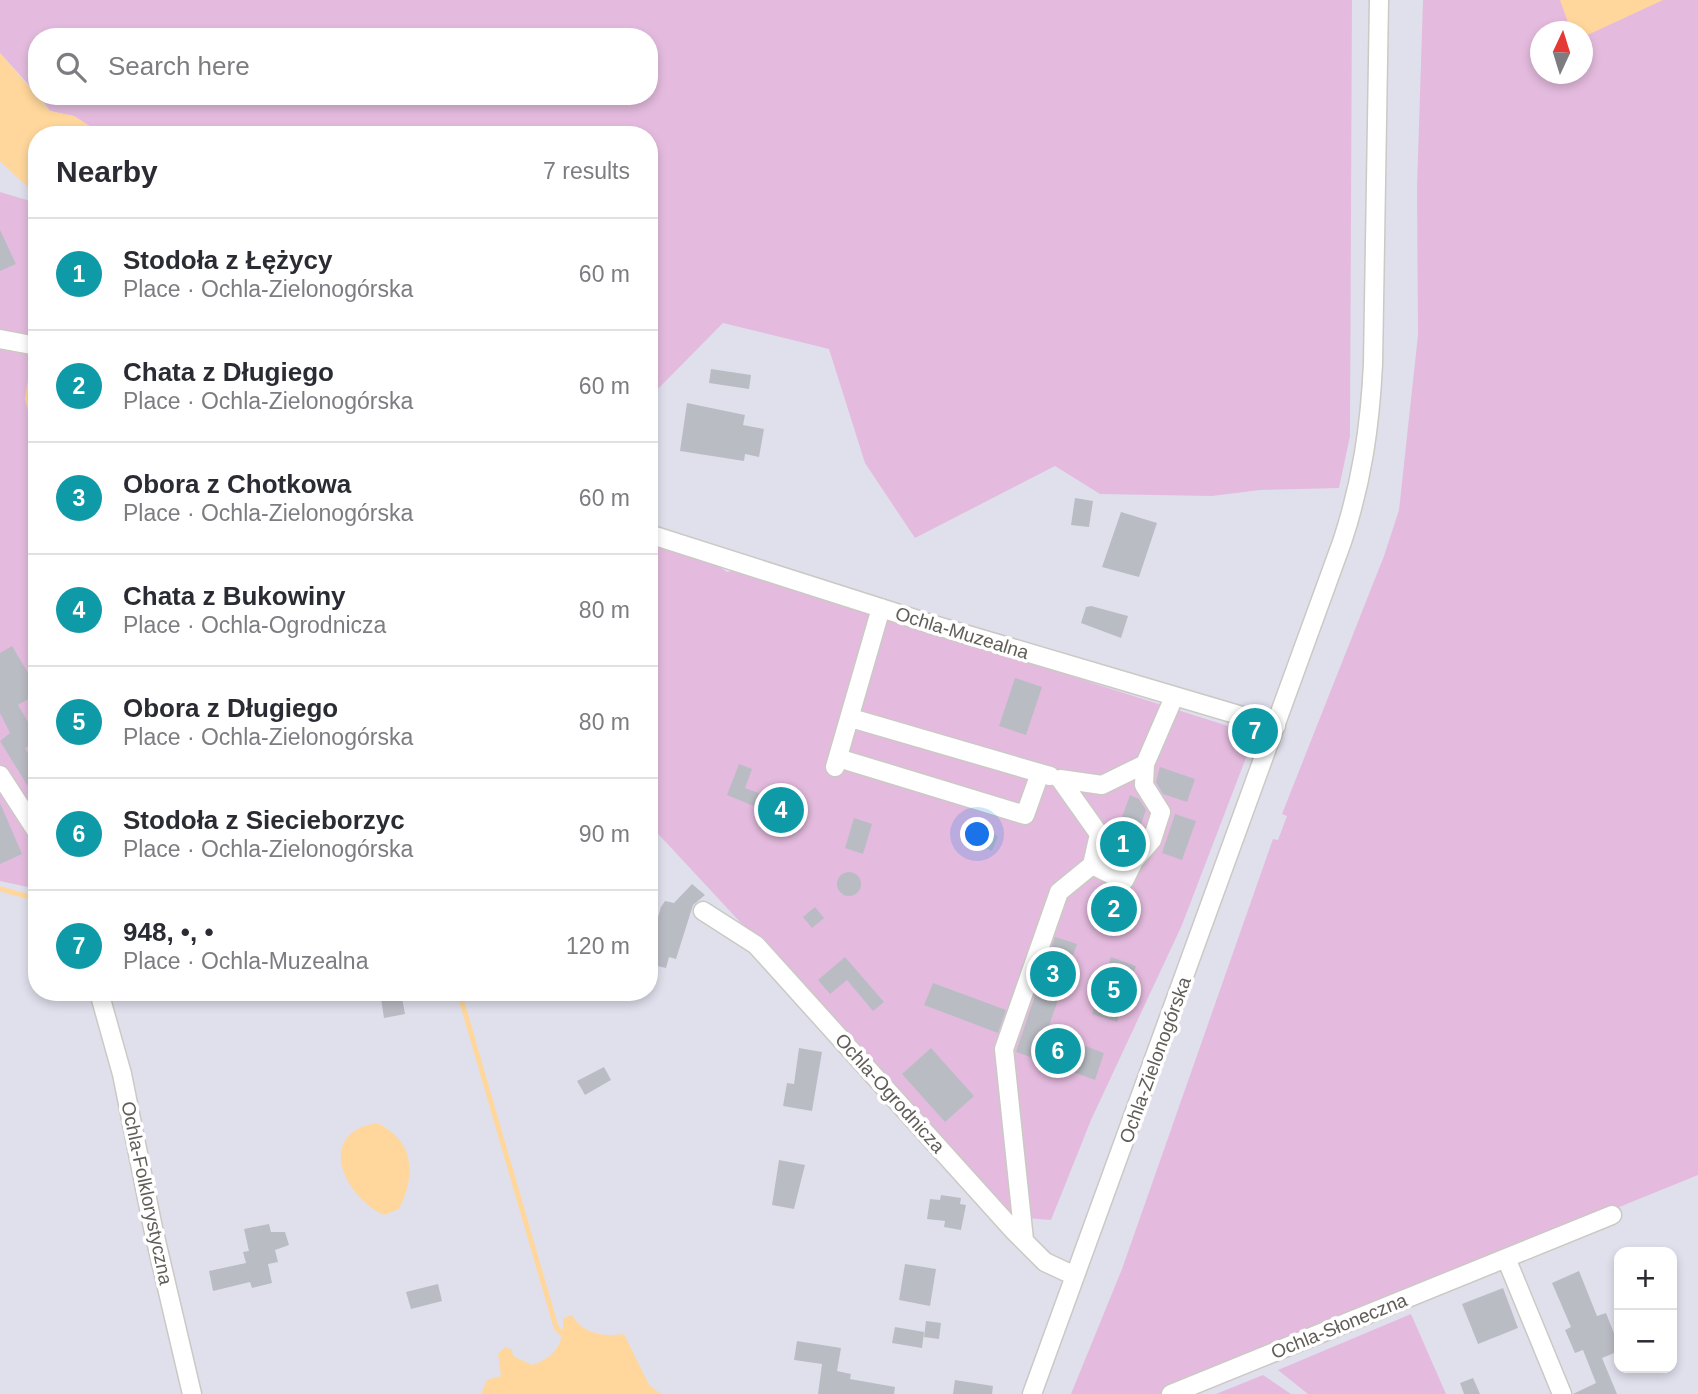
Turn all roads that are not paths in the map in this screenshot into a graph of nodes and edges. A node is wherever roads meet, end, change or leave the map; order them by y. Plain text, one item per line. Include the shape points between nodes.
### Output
1 (1379, 0) edge
2 (0, 339) edge
3 (28, 344) edge
4 (658, 537) edge
5 (881, 608) junction
6 (1174, 697) junction
7 (851, 718) junction
8 (1276, 726) junction
9 (1145, 764) junction
10 (1040, 773) junction
11 (0, 775) edge
12 (1060, 779) junction
13 (28, 818) edge
14 (1091, 865) junction
15 (703, 911) dead end
16 (102, 1001) edge
17 (1612, 1215) dead end
18 (1024, 1240) junction
19 (1506, 1258) junction
20 (1075, 1276) junction
21 (190, 1387) edge
22 (1032, 1394) edge
23 (1171, 1394) edge
24 (1562, 1394) edge

1 - 8 street, Ochla-Zielonogórska via 1367,449 1354,508
2 - 3 street
4 - 5 street, Ochla-Muzealna
5 - 6 street, Ochla-Muzealna
5 - 7 street
6 - 8 street, Ochla-Muzealna
6 - 9 street
7 - 10 street
7 - 10 street via 836,762 1025,816
8 - 20 street, Ochla-Zielonogórska
9 - 12 street via 1102,785
9 - 14 street via 1144,785 1161,812 1152,840 1124,881
10 - 12 street
11 - 13 street
12 - 14 street via 1099,834
14 - 18 street via 1059,892 1003,1049
15 - 18 street, Ochla-Ogrodnicza via 756,945
16 - 21 street, Ochla-Folklorystyczna via 122,1074
17 - 19 street, Ochla-Słoneczna
18 - 20 street, Ochla-Ogrodnicza via 1045,1262
19 - 23 street, Ochla-Słoneczna
19 - 24 street
20 - 22 street, Ochla-Zielonogórska

